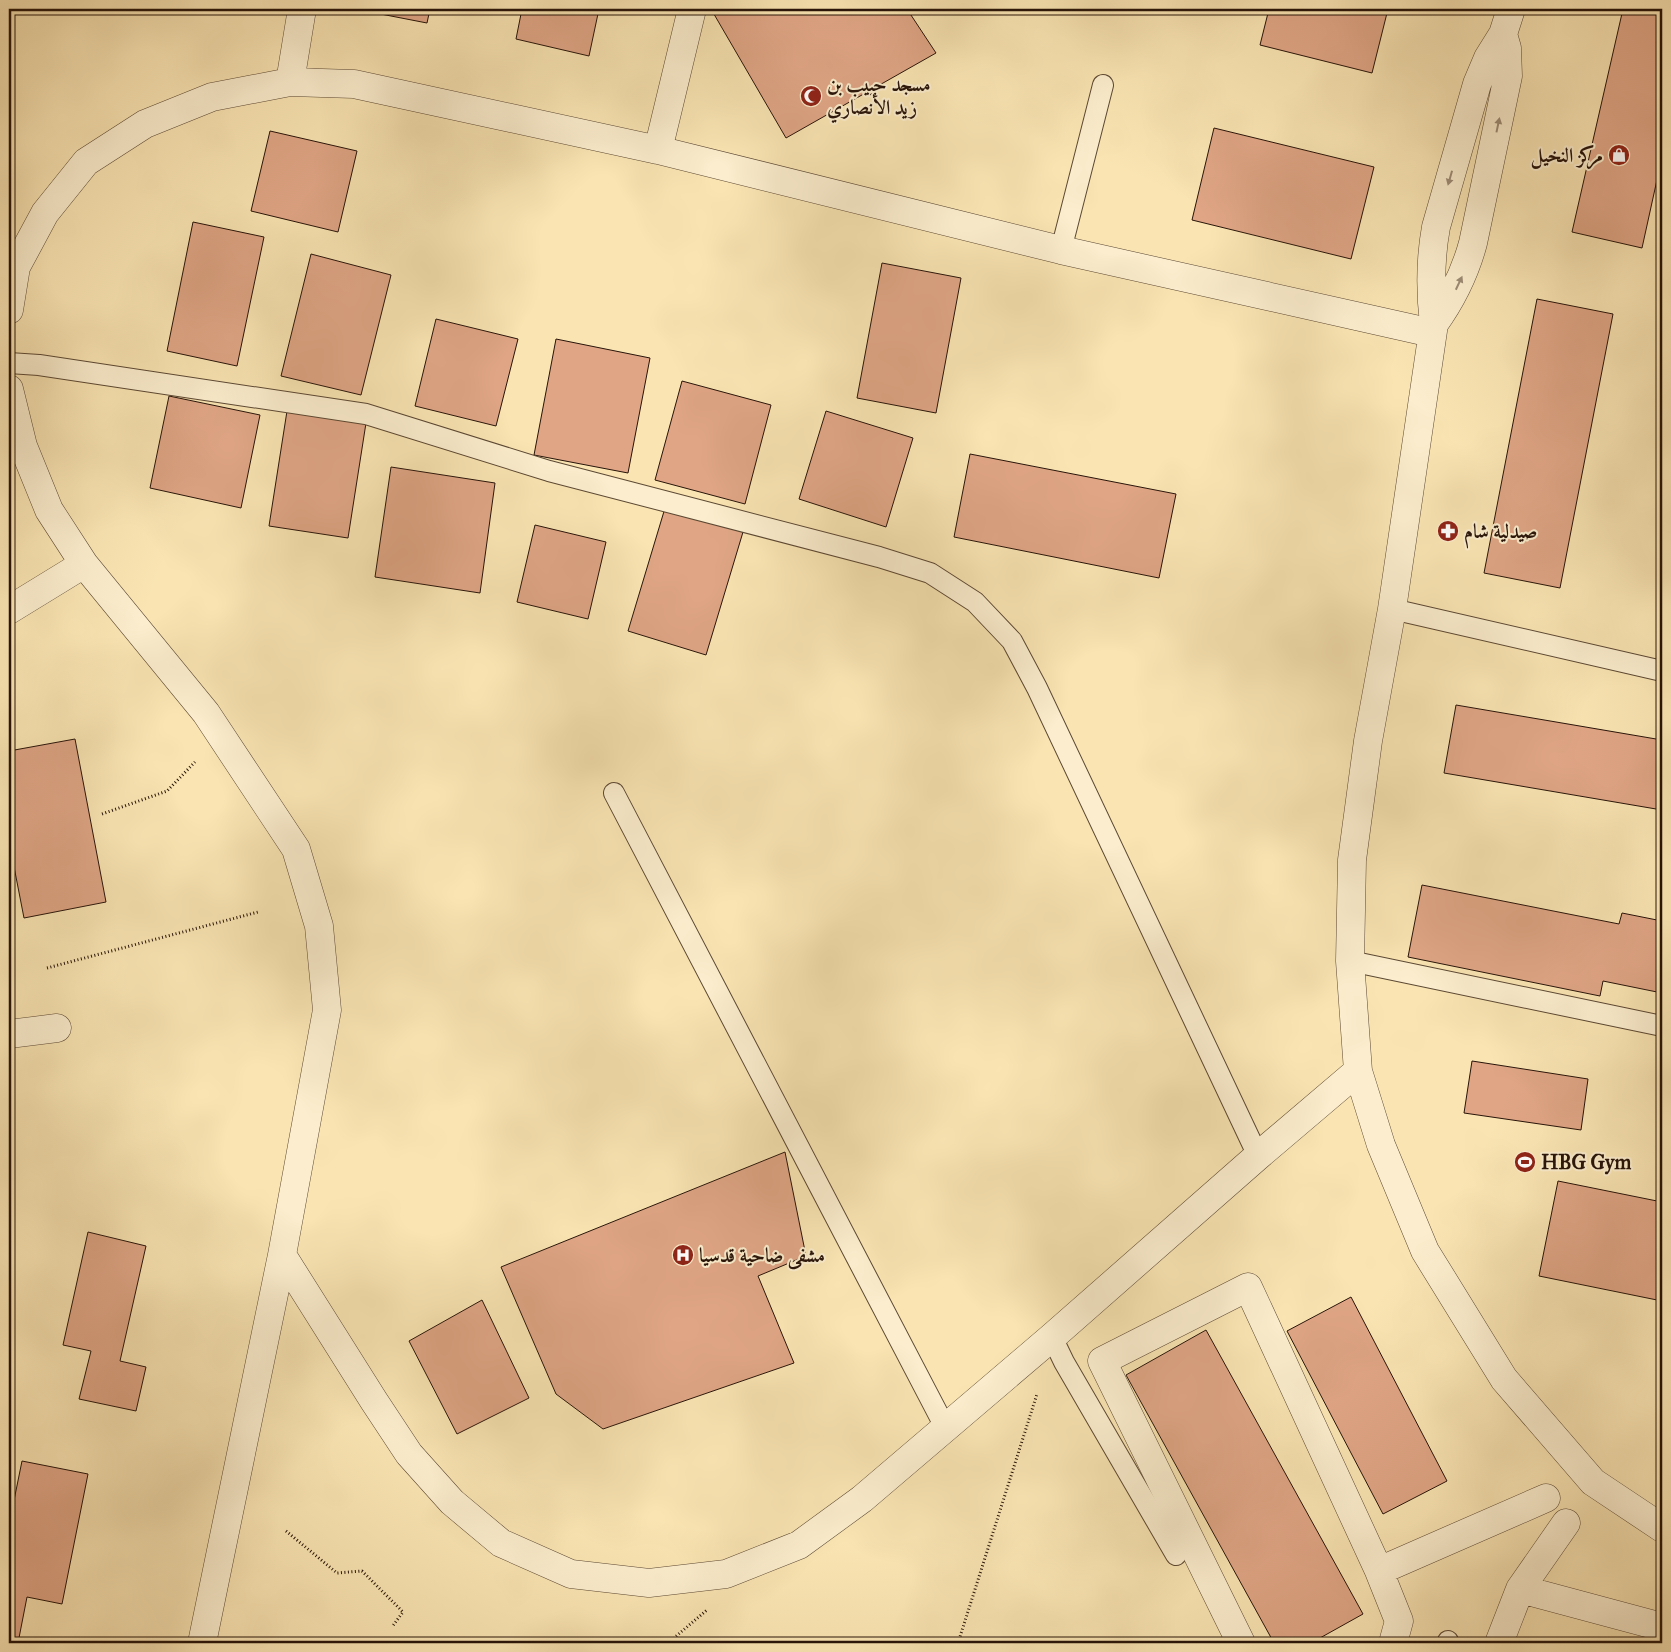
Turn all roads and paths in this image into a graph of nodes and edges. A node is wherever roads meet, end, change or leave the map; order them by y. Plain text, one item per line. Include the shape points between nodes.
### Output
1 (302, 9) edge
2 (692, 9) edge
3 (1511, 9) edge
4 (1503, 34) junction
5 (290, 82) junction
6 (1103, 84) dead end
7 (658, 150) junction
8 (1061, 250) junction
9 (9, 310) edge
10 (1433, 329) junction
11 (9, 363) edge
12 (9, 389) edge
13 (84, 564) junction
14 (1392, 609) junction
15 (9, 610) edge
16 (1662, 671) edge
17 (195, 762) dead end
18 (614, 793) dead end
19 (102, 814) dead end
20 (258, 912) dead end
21 (1350, 961) junction
22 (47, 968) dead end
23 (1662, 1026) edge
24 (57, 1028) dead end
25 (9, 1034) edge
26 (1358, 1071) junction
27 (1258, 1156) junction
28 (282, 1255) junction
29 (1052, 1337) junction
30 (1038, 1391) dead end
31 (945, 1427) junction
32 (1546, 1498) dead end
33 (1566, 1523) dead end
34 (1662, 1528) edge
35 (286, 1531) dead end
36 (1176, 1555) dead end
37 (1379, 1571) junction
38 (1520, 1589) junction
39 (709, 1608) dead end
40 (392, 1627) dead end
41 (1662, 1627) edge
42 (202, 1643) edge
43 (668, 1643) edge
44 (958, 1643) edge
45 (1241, 1643) edge
46 (1393, 1643) edge
47 (1499, 1643) edge

1 - 5 street
2 - 7 street
3 - 4 street
4 -> 10 street via 1477,84 1436,227 1431,276
10 -> 4 street via 1458,286 1474,243 1508,76
5 - 7 street via 354,84
5 - 9 street via 212,97 145,124 86,162 45,213 16,267
6 - 8 lane
7 - 8 street
8 - 10 street
10 - 14 street
11 - 27 lane via 39,364 366,414 549,471 879,556 930,573 975,602 1012,641
12 - 13 street via 23,446 49,510
13 - 15 street
13 - 28 street via 206,713 296,849 319,926 327,1010
14 - 16 lane
14 - 21 street via 1368,741 1352,860
17 - 19 path via 167,791
18 - 31 lane
20 - 22 path
21 - 23 lane
21 - 26 street
24 - 25 street
26 - 27 street
26 - 34 street via 1381,1146 1425,1251 1504,1379 1593,1482
27 - 29 street
28 - 31 street via 410,1454 446,1495 501,1543 571,1574 649,1583 726,1574 799,1545 862,1499
28 - 42 street
29 - 31 street
29 - 36 lane
30 - 44 path
32 - 37 street
33 - 38 street
35 - 40 path via 337,1573 362,1571 402,1612
37 - 45 street via 1248,1286 1102,1361
37 - 46 street via 1399,1621
38 - 41 street
38 - 47 street
39 - 43 path

